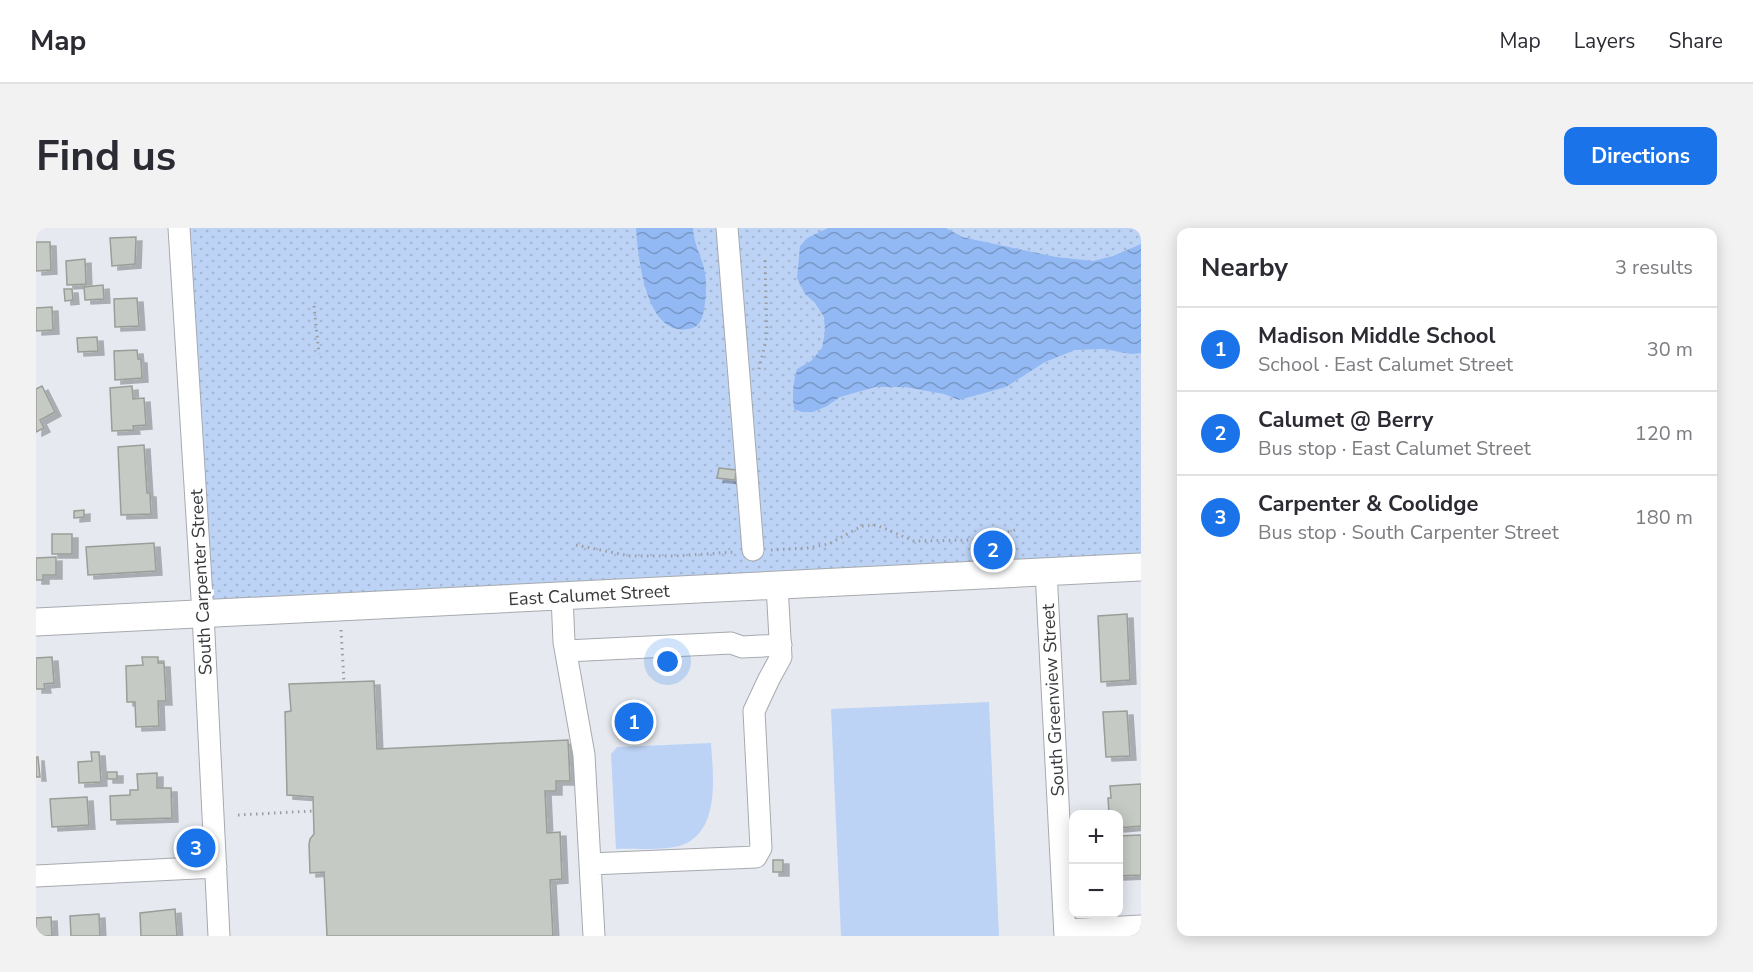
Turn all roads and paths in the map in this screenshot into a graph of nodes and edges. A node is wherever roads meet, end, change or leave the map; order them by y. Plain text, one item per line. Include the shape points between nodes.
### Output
1 (179, 228) edge
2 (726, 228) edge
3 (765, 260) dead end
4 (314, 306) dead end
5 (319, 354) dead end
6 (759, 369) dead end
7 (1015, 530) dead end
8 (576, 545) dead end
9 (753, 550) junction
10 (1141, 567) edge
11 (1046, 571) junction
12 (777, 585) junction
13 (562, 596) junction
14 (203, 614) junction
15 (36, 622) edge
16 (341, 630) dead end
17 (781, 645) junction
18 (566, 651) junction
19 (344, 682) dead end
20 (313, 811) dead end
21 (237, 815) dead end
22 (590, 864) junction
23 (216, 867) junction
24 (36, 876) edge
25 (1141, 926) edge
26 (1065, 933) edge
27 (219, 936) edge
28 (594, 936) edge

1 - 14 street, South Carpenter Street
2 - 9 street
3 - 6 path via 767,336
4 - 5 path
7 - 9 path via 974,540 914,541 869,525 829,544
8 - 9 path via 630,556
10 - 11 main road, East Calumet Street
11 - 12 main road, East Calumet Street
11 - 26 street, South Greenview Street
12 - 13 main road, East Calumet Street
12 - 17 street
13 - 14 main road, East Calumet Street
13 - 18 street
14 - 15 main road, East Calumet Street
14 - 23 street, South Carpenter Street
16 - 19 path
17 - 18 street via 741,647 731,643
17 - 22 street via 781,657 754,711 761,849 756,857
18 - 22 street via 584,748
20 - 21 path
22 - 28 street
23 - 24 street
23 - 27 street, South Carpenter Street
25 - 26 street

